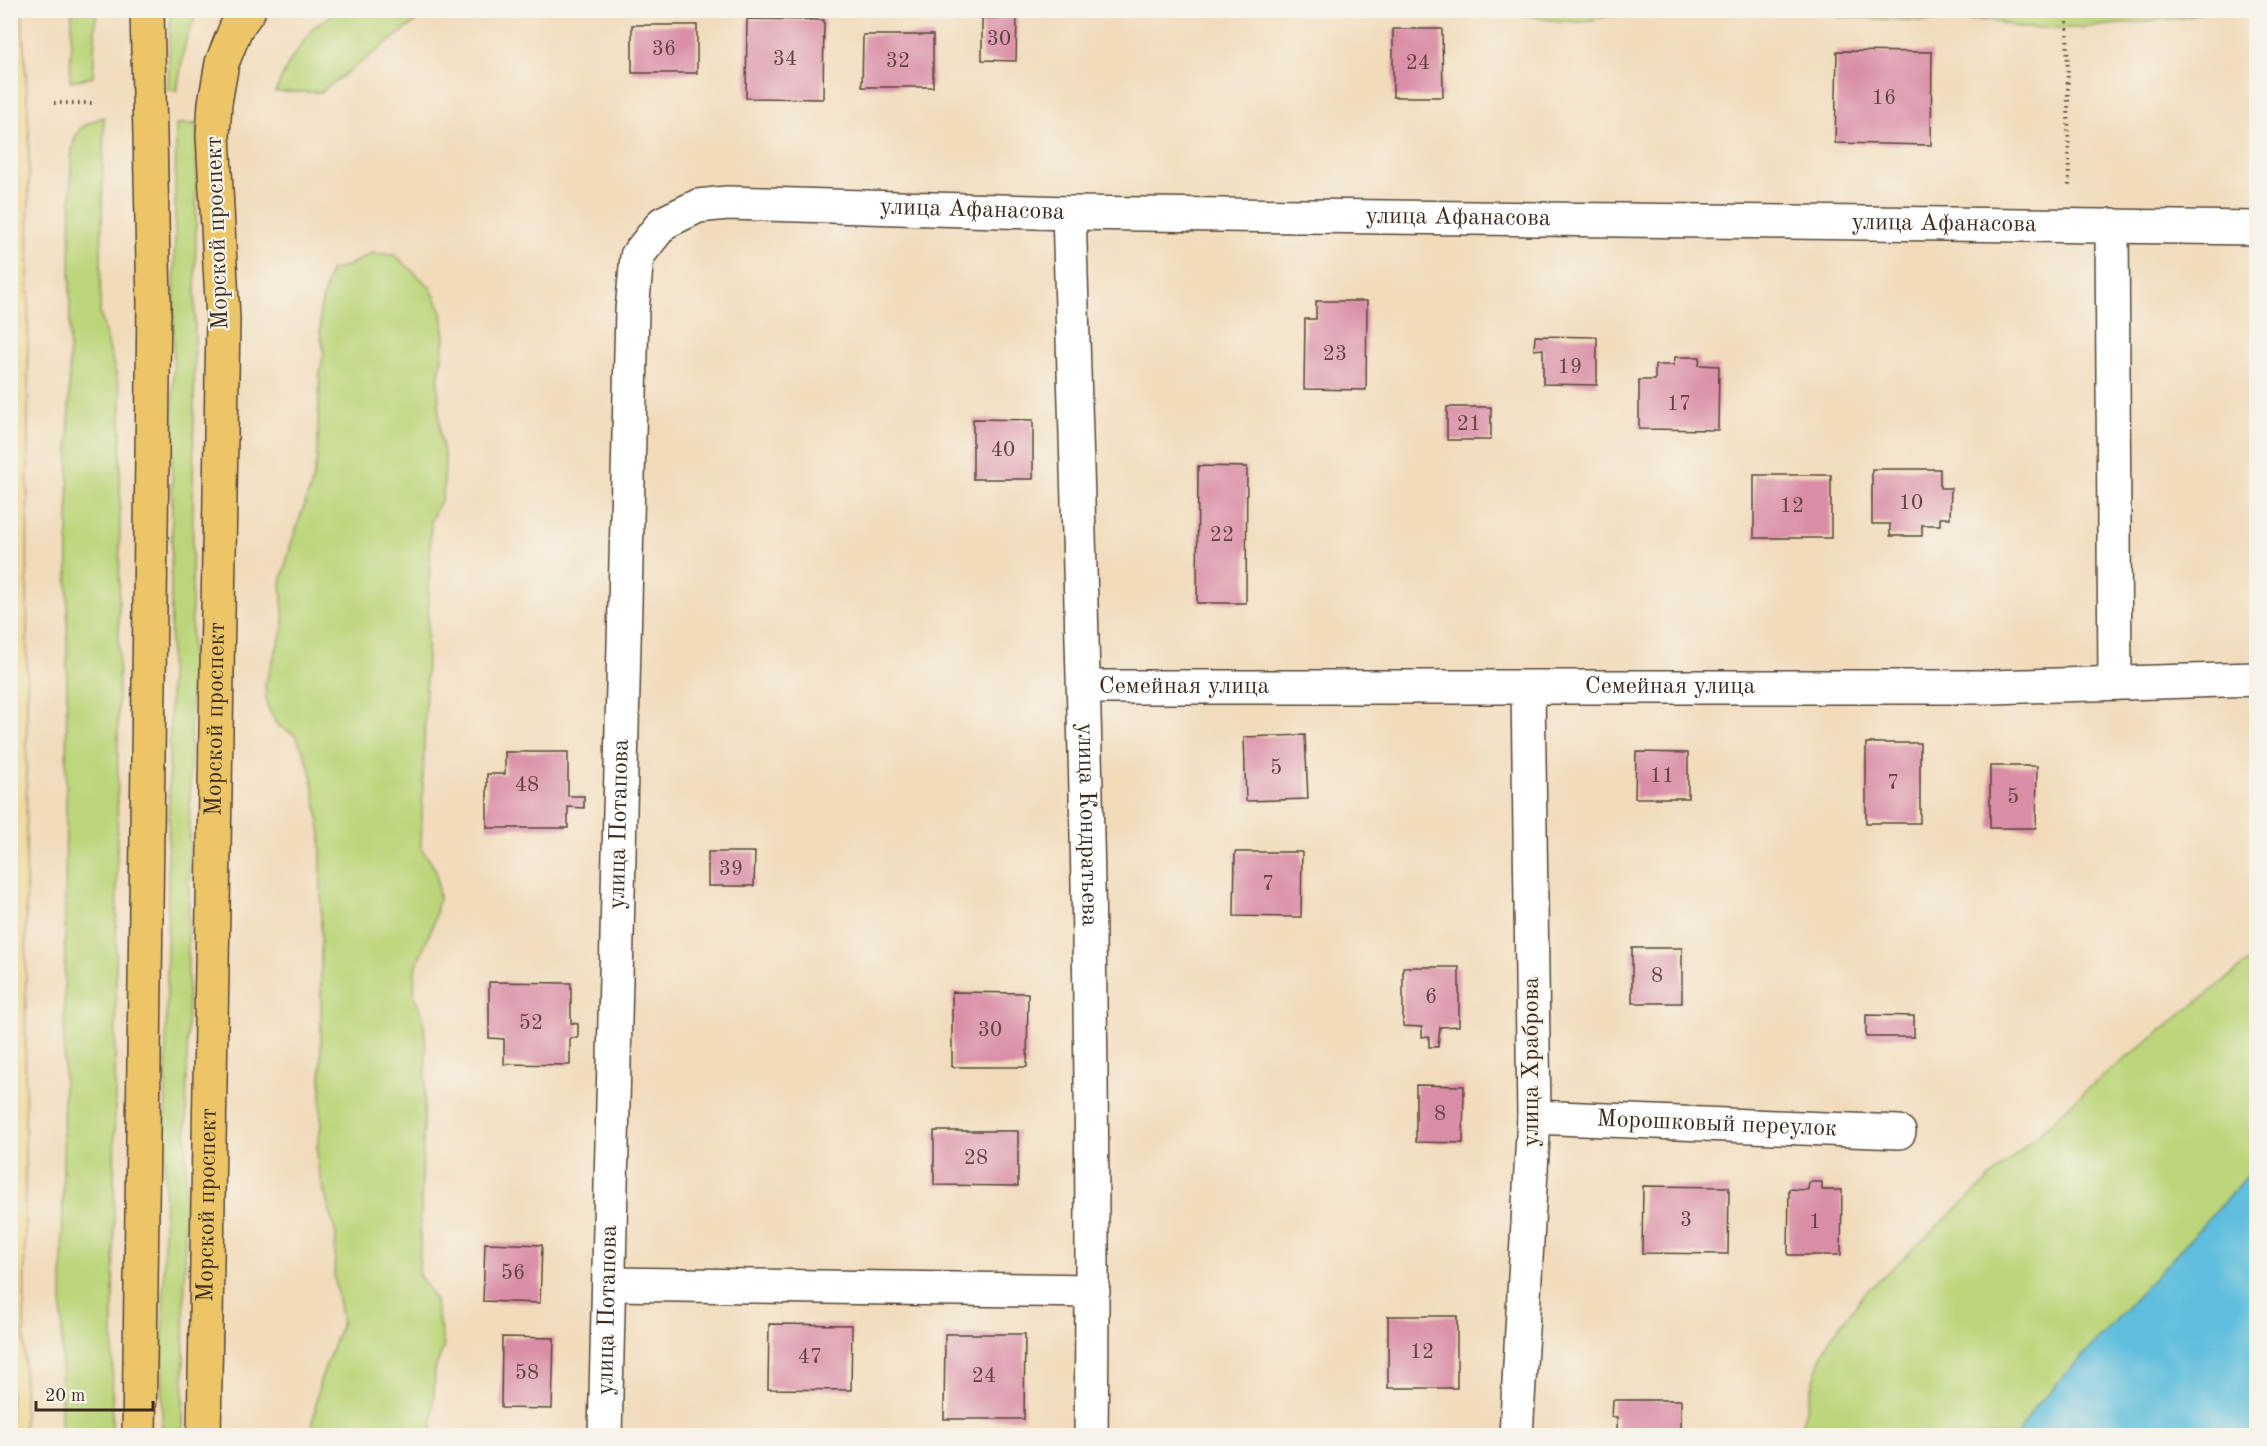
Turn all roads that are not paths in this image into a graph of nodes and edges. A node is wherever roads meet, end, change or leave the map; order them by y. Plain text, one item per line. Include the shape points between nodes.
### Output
1 (147, 10) edge
2 (249, 10) edge
3 (1069, 213) junction
4 (663, 223) joint
5 (2112, 225) junction
6 (2256, 228) edge
7 (2256, 679) edge
8 (2115, 683) junction
9 (1084, 687) junction
10 (1528, 688) junction
11 (1534, 1118) junction
12 (1899, 1132) dead end
13 (609, 1284) junction
14 (1092, 1291) junction
15 (139, 1436) edge
16 (204, 1436) edge
17 (605, 1436) edge
18 (1091, 1436) edge
19 (1516, 1436) edge

1 - 15 main road via 154,304
2 - 16 main road, Морской проспект via 236,28 222,63 213,135 223,319
3 - 4 street, улица Афанасова via 727,203 698,206
3 - 5 street, улица Афанасова
3 - 9 street, улица Кондратьева
4 - 13 street, улица Потапова via 638,256 632,311
5 - 6 street, улица Афанасова
5 - 8 street
7 - 8 street, Семейная улица
8 - 10 street, Семейная улица
9 - 10 street, Семейная улица
9 - 14 street, улица Кондратьева
10 - 11 street, улица Храброва
11 - 12 street, Морошковый переулок
11 - 19 street, улица Храброва
13 - 14 street
13 - 17 street, улица Потапова
14 - 18 street, улица Кондратьева

